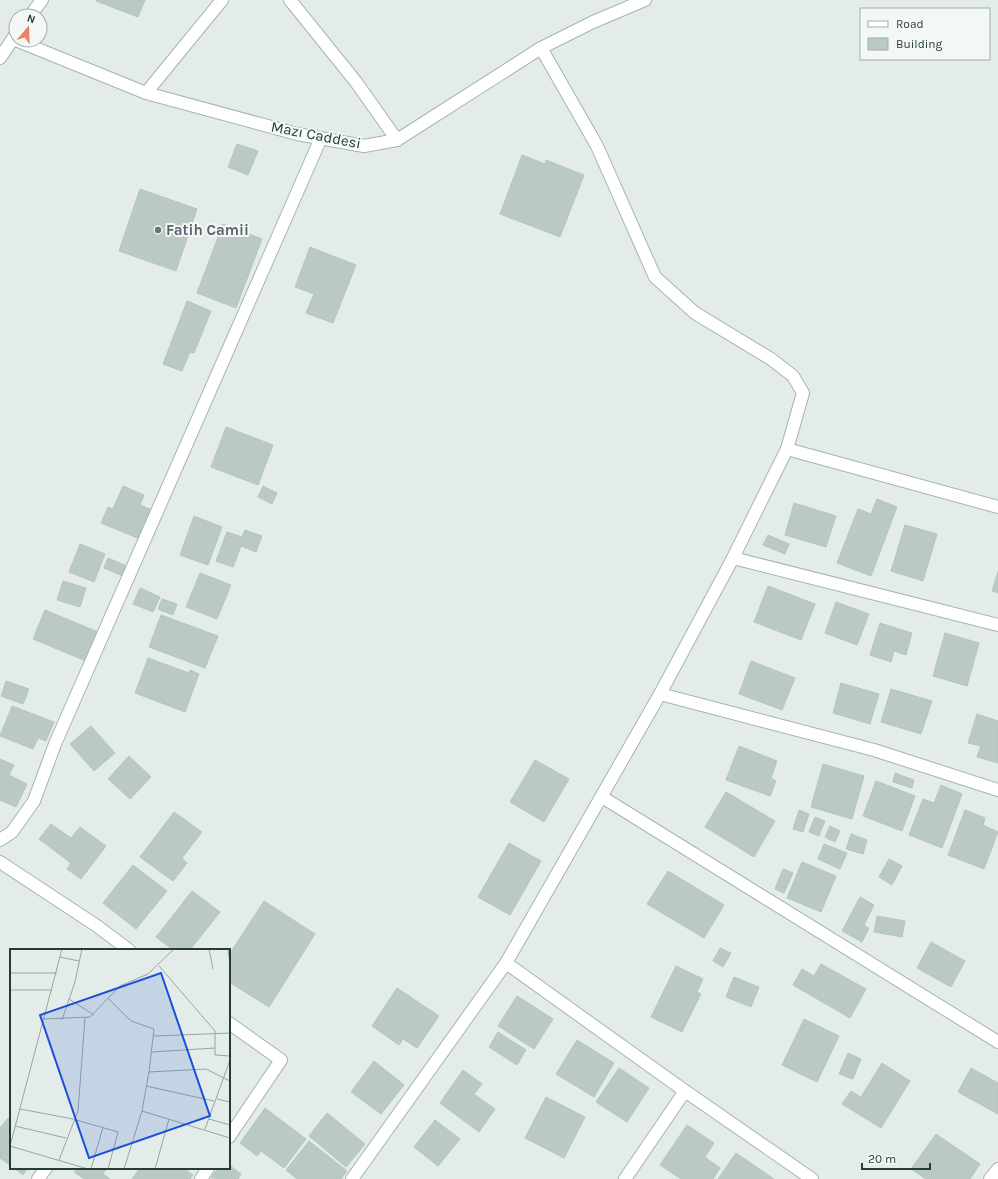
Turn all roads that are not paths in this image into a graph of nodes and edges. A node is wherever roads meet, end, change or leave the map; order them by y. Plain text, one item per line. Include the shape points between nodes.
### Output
1 (222, 0) edge
2 (290, 0) edge
3 (645, 0) edge
4 (8, 46) edge
5 (40, 48) edge
6 (541, 48) junction
7 (0, 58) edge
8 (146, 93) junction
9 (321, 138) junction
10 (397, 140) junction
11 (787, 449) junction
12 (998, 507) edge
13 (733, 558) junction
14 (998, 625) edge
15 (660, 694) junction
16 (998, 790) edge
17 (602, 797) junction
18 (0, 840) edge
19 (0, 862) edge
20 (128, 949) edge
21 (506, 963) junction
22 (230, 1024) edge
23 (998, 1042) edge
24 (685, 1091) junction
25 (230, 1136) edge
26 (998, 1168) edge
27 (45, 1169) edge
28 (207, 1169) edge
29 (38, 1179) edge
30 (201, 1179) edge
31 (352, 1179) edge
32 (625, 1179) edge
33 (812, 1179) edge
34 (990, 1179) edge

1 - 8 street
2 - 10 street via 356,82
3 - 6 street, Mazı Caddesi
4 - 7 street
5 - 8 street, Mazı Caddesi
6 - 10 street, Mazı Caddesi
6 - 11 street via 597,146 655,277 695,313 793,376 803,393
8 - 9 street, Mazı Caddesi via 297,134
9 - 10 street, Mazı Caddesi via 364,146
9 - 18 street via 55,744 34,801 12,832
11 - 12 street
11 - 13 street
13 - 14 street
13 - 15 street
15 - 16 street via 874,750
15 - 17 street
17 - 21 street
17 - 23 street
19 - 20 street
21 - 24 street
21 - 31 street
22 - 25 street via 281,1060
24 - 32 street
24 - 33 street
26 - 34 street
27 - 29 street
28 - 30 street

